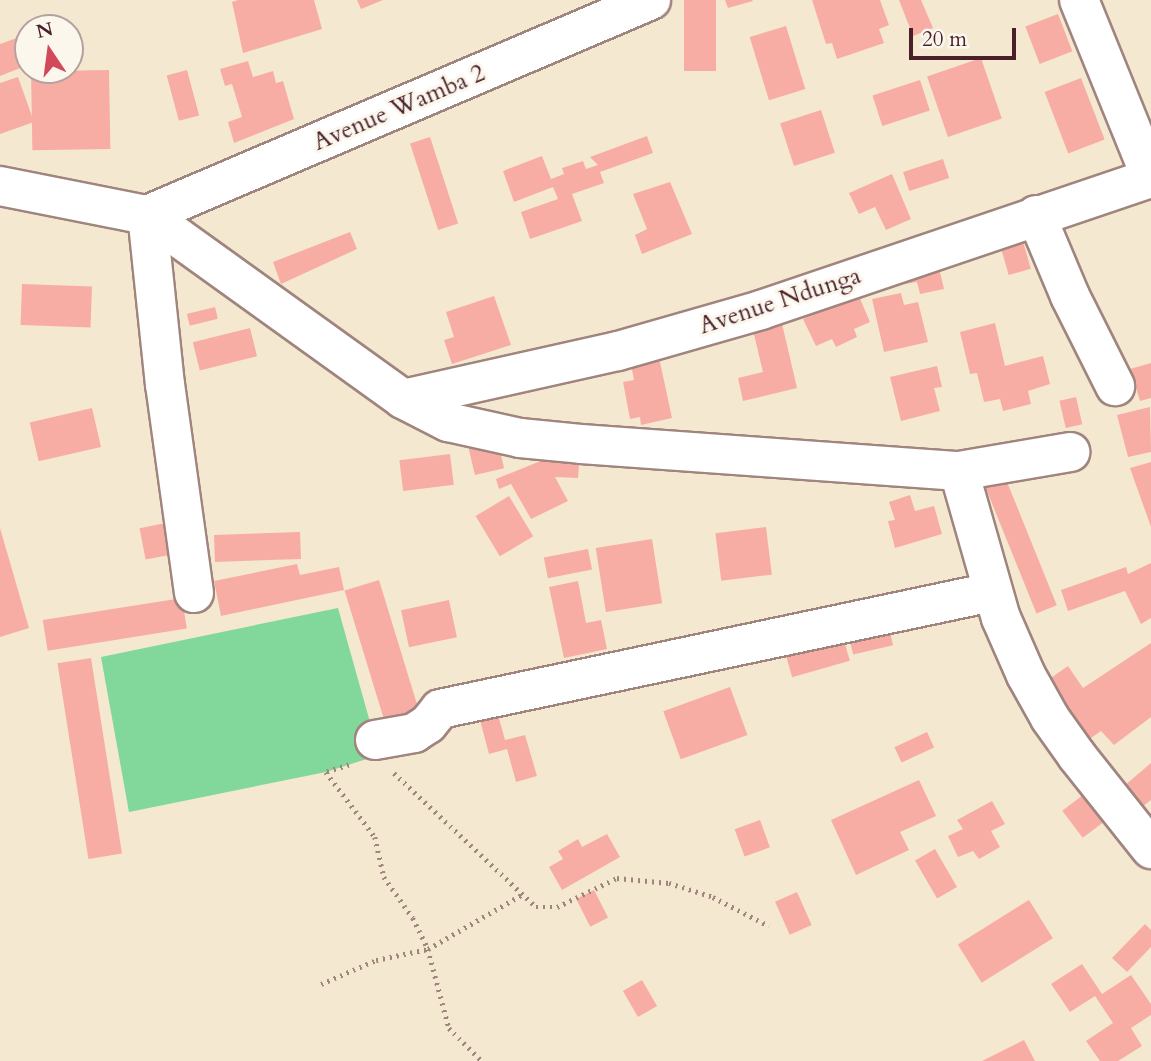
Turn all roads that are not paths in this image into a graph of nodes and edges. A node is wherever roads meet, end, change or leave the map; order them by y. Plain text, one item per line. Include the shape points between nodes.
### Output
1 (651, 0) edge
2 (1079, 0) edge
3 (1151, 177) edge
4 (0, 186) edge
5 (147, 215) junction
6 (1035, 215) junction
7 (1115, 386) dead end
8 (403, 399) junction
9 (1070, 452) dead end
10 (959, 471) junction
11 (992, 592) junction
12 (194, 593) dead end
13 (380, 753) road end
14 (1151, 849) edge

1 - 5 street, Avenue Wamba 2
2 - 3 street
3 - 6 street, Avenue Ndunga
4 - 5 street
5 - 8 street
5 - 12 street
6 - 7 street
6 - 8 street, Avenue Ndunga via 761,310 618,351
8 - 10 street via 448,422 520,438
9 - 10 street
10 - 11 street
11 - 13 street via 440,709 428,724
11 - 14 street via 1026,675 1050,718

